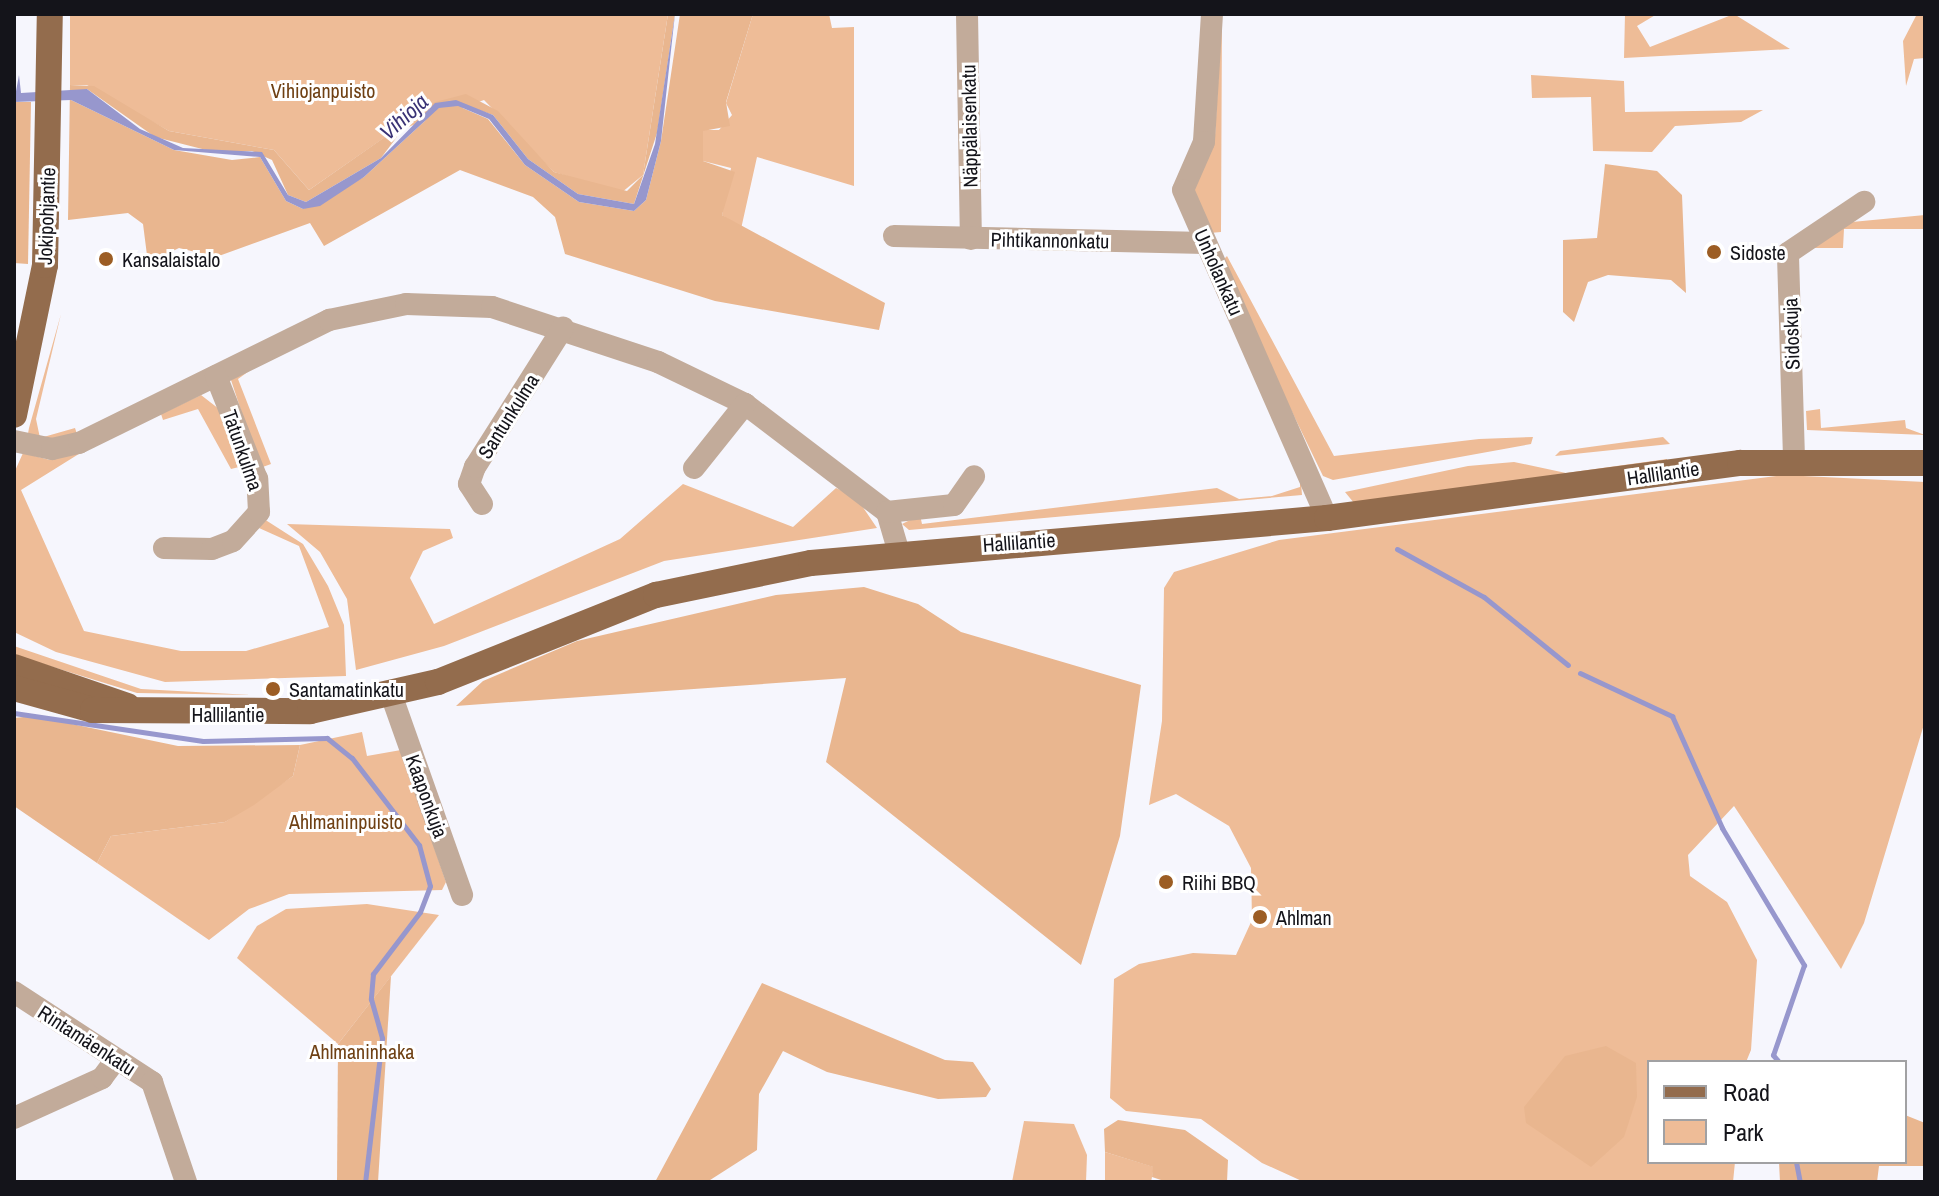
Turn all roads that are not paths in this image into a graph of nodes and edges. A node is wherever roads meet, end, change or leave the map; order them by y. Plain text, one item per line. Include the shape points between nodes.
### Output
1 (50, 14) edge
2 (967, 14) edge
3 (1212, 14) edge
4 (1864, 202) dead end
5 (894, 236) dead end
6 (971, 239) junction
7 (1205, 243) junction
8 (563, 328) junction
9 (216, 376) junction
10 (745, 404) junction
11 (14, 415) edge
12 (14, 441) edge
13 (1794, 458) junction
14 (1925, 463) edge
15 (694, 468) dead end
16 (974, 476) dead end
17 (482, 504) dead end
18 (887, 512) junction
19 (1327, 518) junction
20 (164, 548) dead end
21 (899, 553) junction
22 (14, 667) edge
23 (14, 688) edge
24 (392, 697) junction
25 (133, 709) junction
26 (462, 895) dead end
27 (14, 992) edge
28 (115, 1061) junction
29 (14, 1118) edge
30 (186, 1182) edge

1 - 11 main road, Jokipohjantie via 41,296
2 - 6 street, Näppälaisenkatu
3 - 7 street, Unholankatu via 1204,142 1183,190
4 - 13 street, Sidoskuja via 1788,253
5 - 6 street, Pihtikannonkatu
6 - 7 street, Pihtikannonkatu
7 - 19 street, Unholankatu
8 - 9 street via 492,307 406,304 329,320
8 - 10 street via 694,376
8 - 17 street, Santunkulma via 475,467 469,484
9 - 12 street via 66,448
9 - 20 street, Tatunkulma via 257,479 259,512 248,530 212,549
10 - 15 street
10 - 18 street
13 - 14 main road, Hallilantie
13 - 19 main road, Hallilantie
16 - 18 street via 954,505
18 - 21 street
19 - 21 main road, Hallilantie
21 - 24 main road, Hallilantie via 730,576 656,595
22 - 25 main road, Hallilantie
23 - 25 main road, Hallilantie via 93,710
24 - 25 main road, Hallilantie via 275,714
24 - 26 street, Kaaponkuja
27 - 28 street, Rintamäenkatu
28 - 29 street via 102,1078
28 - 30 street, Rintamäenkatu via 152,1082 162,1097

